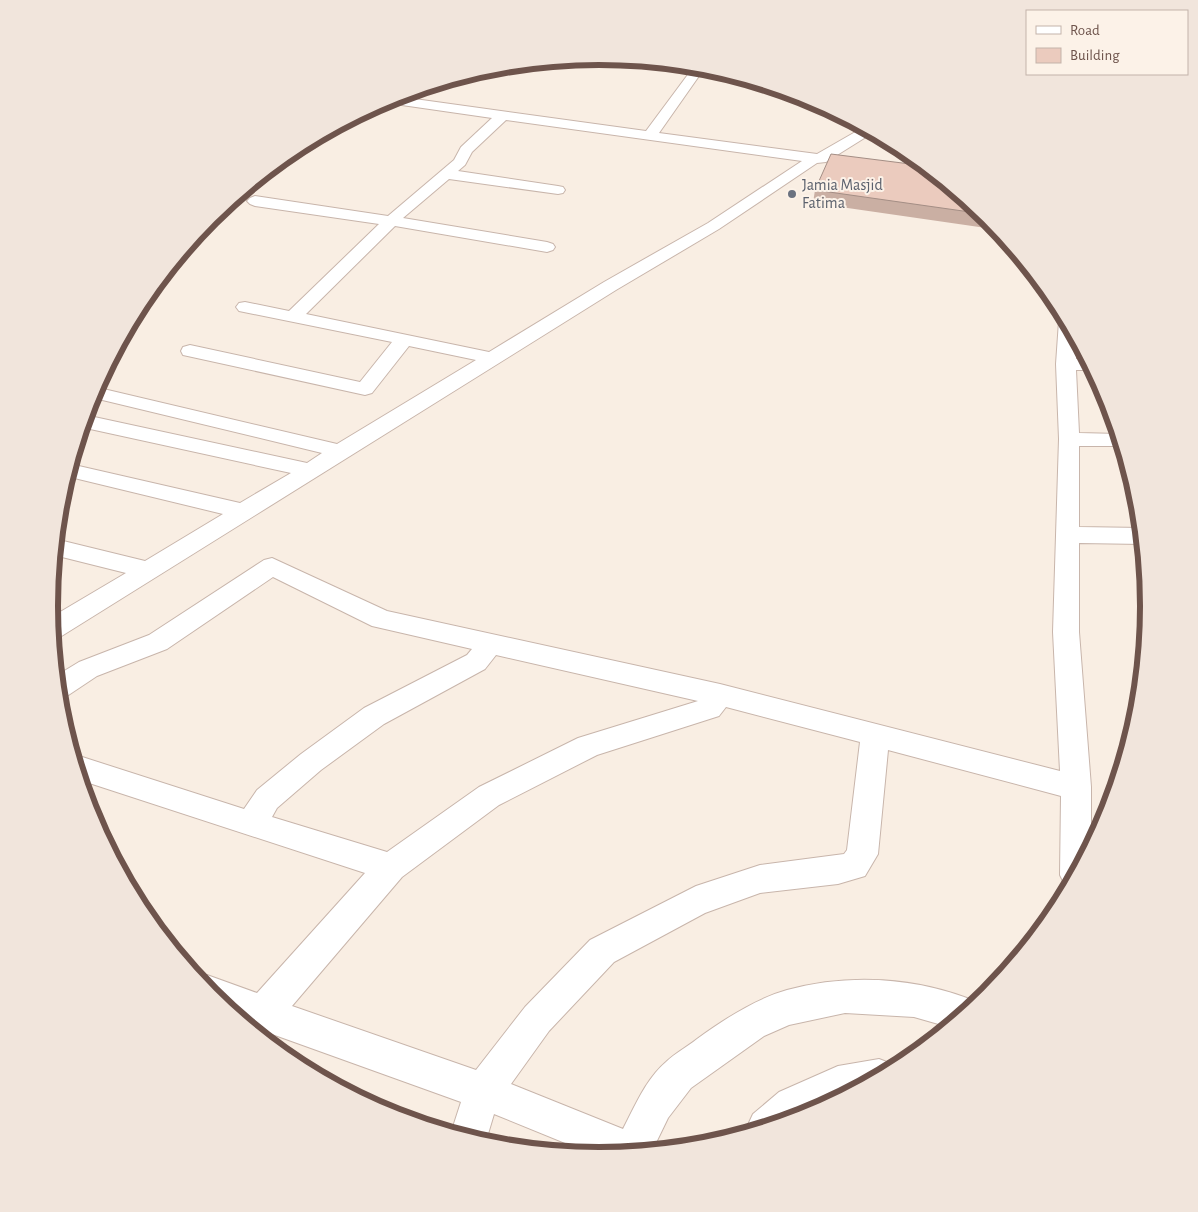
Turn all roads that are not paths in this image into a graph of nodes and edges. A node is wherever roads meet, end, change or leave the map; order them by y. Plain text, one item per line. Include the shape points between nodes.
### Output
1 (695, 73) edge
2 (403, 101) edge
3 (503, 115) junction
4 (863, 133) edge
5 (650, 135) junction
6 (816, 159) junction
7 (838, 162) edge
8 (446, 174) junction
9 (558, 190) dead end
10 (255, 201) dead end
11 (391, 222) junction
12 (547, 248) dead end
13 (245, 307) dead end
14 (293, 317) junction
15 (1067, 334) edge
16 (404, 339) junction
17 (190, 351) dead end
18 (492, 358) junction
19 (1066, 364) junction
20 (1084, 365) edge
21 (101, 394) edge
22 (90, 422) edge
23 (1069, 439) junction
24 (1114, 440) edge
25 (339, 452) junction
26 (310, 470) junction
27 (75, 472) edge
28 (243, 511) junction
29 (1068, 535) junction
30 (1136, 536) edge
31 (61, 548) edge
32 (149, 570) junction
33 (59, 625) edge
34 (491, 643) junction
35 (63, 685) edge
36 (720, 695) junction
37 (875, 734) junction
38 (83, 769) edge
39 (1076, 787) junction
40 (251, 824) junction
41 (1076, 862) edge
42 (391, 867) junction
43 (241, 1012) edge
44 (957, 1012) edge
45 (258, 1022) edge
46 (860, 1080) edge
47 (483, 1092) junction
48 (778, 1117) edge
49 (470, 1132) edge
50 (636, 1146) edge
51 (620, 1147) edge

1 - 5 street
2 - 3 street
3 - 5 street
3 - 8 street
4 - 6 street
5 - 6 street
6 - 7 street
6 - 18 street
8 - 9 street
8 - 11 street
10 - 11 street
11 - 12 street
11 - 14 street
13 - 14 street
14 - 16 street
15 - 19 street
16 - 17 street via 365,389
16 - 18 street
18 - 25 street
19 - 20 street
19 - 23 street
21 - 25 street
22 - 26 street
23 - 24 street
23 - 29 street
25 - 26 street
26 - 28 street
27 - 28 street
28 - 32 street
29 - 30 street
29 - 39 street via 1066,632
31 - 32 street
32 - 33 street
34 - 35 street via 381,618 272,566 158,642 88,669
34 - 36 street
34 - 40 street via 476,662 374,716 311,762 266,799
36 - 37 street
36 - 42 street via 709,708 588,746 489,796
37 - 39 street
37 - 47 street via 862,854 854,866 760,879 732,888 696,901 602,951 537,1019
38 - 40 street
39 - 41 street
40 - 42 street
42 - 45 street
43 - 45 street
44 - 50 street via 914,1000 845,996 786,1008 718,1045 678,1075 655,1106
45 - 47 street
46 - 48 street via 838,1084 792,1105
47 - 49 street
47 - 51 street

